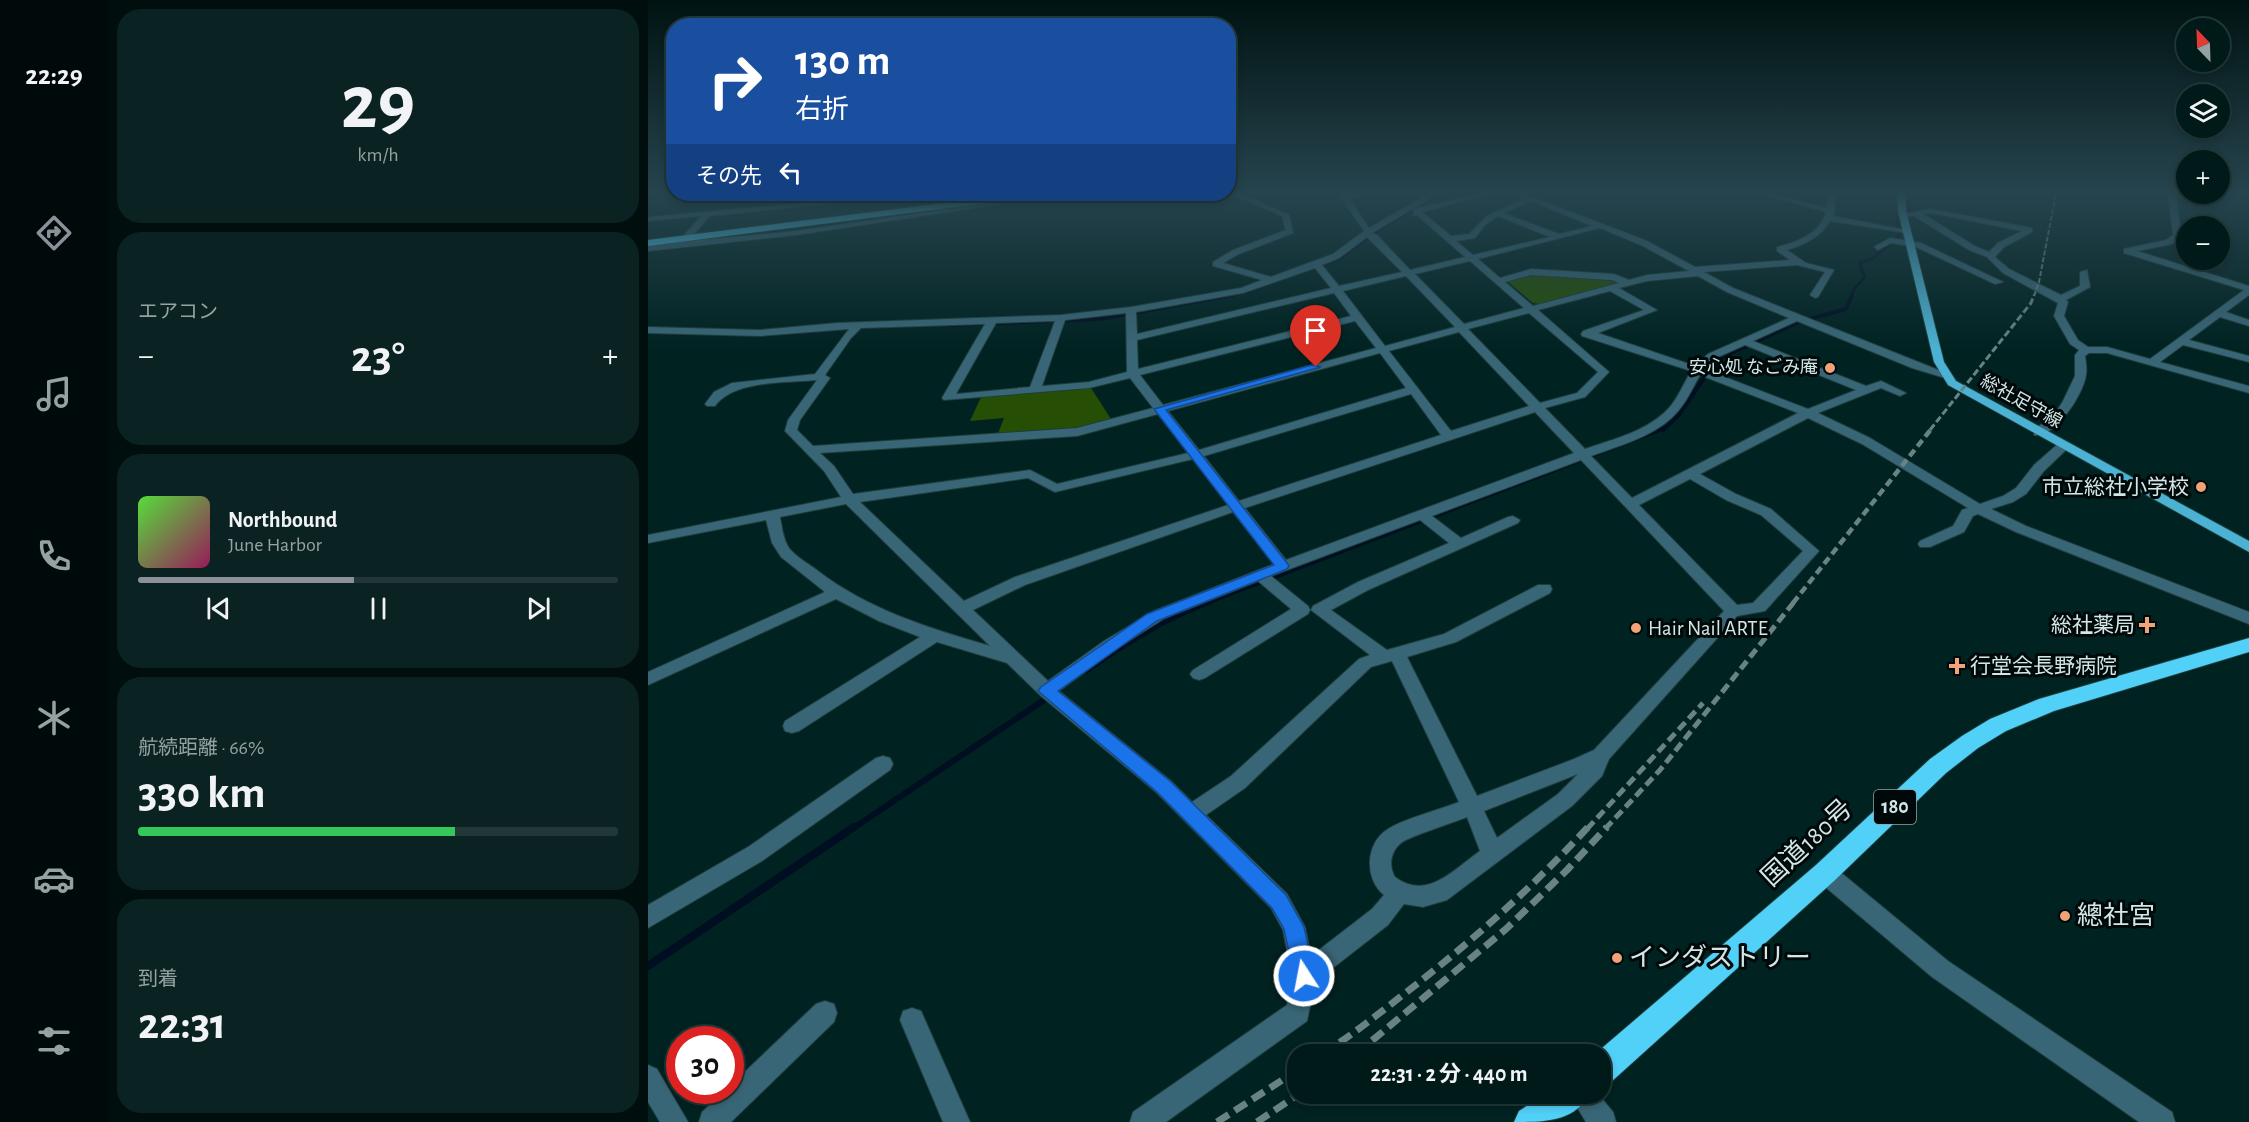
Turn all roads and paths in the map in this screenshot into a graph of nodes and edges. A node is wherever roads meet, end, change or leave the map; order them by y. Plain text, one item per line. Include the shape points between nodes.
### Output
1 (664, 245) edge
2 (1253, 245) edge
3 (1353, 245) edge
4 (1380, 245) edge
5 (1458, 245) edge
6 (1524, 245) edge
7 (1648, 245) edge
8 (1794, 245) edge
9 (1881, 245) edge
10 (1911, 245) edge
11 (1921, 245) edge
12 (1967, 245) edge
13 (2001, 245) edge
14 (2155, 245) edge
15 (1878, 247) dead end
16 (648, 248) edge
17 (1991, 256) junction
18 (1473, 258) junction
19 (1797, 262) junction
20 (1319, 266) junction
21 (1697, 271) junction
22 (2084, 272) dead end
23 (1408, 273) junction
24 (1272, 280) junction
25 (1499, 281) junction
26 (1998, 282) dead end
27 (1628, 283) junction
28 (1611, 288) junction
29 (1337, 290) junction
30 (2249, 290) edge
31 (1815, 296) dead end
32 (2060, 299) junction
33 (1531, 308) junction
34 (1131, 313) junction
35 (2219, 313) junction
36 (1358, 317) junction
37 (1797, 318) junction
38 (1061, 320) junction
39 (2249, 323) edge
40 (990, 324) junction
41 (857, 326) junction
42 (1462, 328) junction
43 (648, 330) edge
44 (1587, 333) junction
45 (1132, 338) junction
46 (1566, 338) junction
47 (1744, 341) junction
48 (2181, 341) junction
49 (1383, 349) junction
50 (2086, 350) junction
51 (2249, 360) edge
52 (2153, 362) junction
53 (1697, 370) junction
54 (1133, 374) junction
55 (1945, 375) junction
56 (818, 377) junction
57 (1035, 390) junction
58 (1413, 390) junction
59 (1866, 390) junction
60 (2249, 390) edge
61 (1900, 393) dead end
62 (711, 404) dead end
63 (1537, 407) junction
64 (1159, 409) junction
65 (1808, 413) junction
66 (2038, 432) junction
67 (1449, 437) junction
68 (2063, 446) junction
69 (811, 450) junction
70 (1195, 455) junction
71 (1586, 458) junction
72 (1689, 473) junction
73 (849, 499) junction
74 (1630, 504) junction
75 (1234, 507) junction
76 (1977, 508) junction
77 (772, 514) junction
78 (1421, 514) junction
79 (1514, 520) dead end
80 (648, 539) edge
81 (1460, 544) junction
82 (1925, 544) dead end
83 (2249, 547) edge
84 (1282, 566) junction
85 (1260, 575) junction
86 (1544, 589) dead end
87 (838, 592) junction
88 (962, 609) junction
89 (1733, 611) junction
90 (2249, 618) edge
91 (935, 635) junction
92 (2249, 645) edge
93 (1390, 655) junction
94 (1013, 658) junction
95 (1199, 674) dead end
96 (648, 679) edge
97 (1050, 694) junction
98 (792, 726) dead end
99 (1601, 755) junction
100 (883, 764) dead end
101 (1472, 806) junction
102 (1191, 814) junction
103 (1491, 854) junction
104 (1825, 873) junction
105 (1398, 893) junction
106 (648, 917) edge
107 (1304, 976) junction
108 (825, 1013) dead end
109 (912, 1020) dead end
110 (1611, 1061) edge
111 (648, 1078) edge
112 (1558, 1104) edge
113 (1590, 1104) edge
114 (671, 1120) edge
115 (712, 1122) edge
116 (957, 1122) edge
117 (1143, 1122) edge
118 (1530, 1122) edge
119 (1603, 1122) edge
120 (2162, 1122) edge

1 - 16 street
2 - 24 street via 1216,264
3 - 20 street
4 - 23 street
5 - 18 street
6 - 18 street
7 - 21 street
8 - 19 street via 1780,249
9 - 15 street
10 - 55 main road
11 - 26 street
12 - 17 street
13 - 17 street
14 - 30 street via 2127,252
17 - 32 street via 2006,271
18 - 23 street
18 - 25 street
19 - 21 street
19 - 31 street via 1830,270
20 - 24 street
20 - 29 street
21 - 27 street
21 - 37 street via 1730,290
22 - 32 street via 2085,287
23 - 29 street
23 - 42 street
24 - 34 street
25 - 27 street via 1531,272 1614,277
25 - 33 street
27 - 28 street
28 - 33 street
28 - 44 street via 1652,310
29 - 36 street
29 - 45 street
30 - 35 street
32 - 50 street via 2063,302 2059,316 2074,342
33 - 42 street
33 - 46 street
34 - 38 street
34 - 45 street
35 - 39 street
35 - 48 street
36 - 49 street
36 - 54 street
37 - 47 street
37 - 55 street
38 - 40 street
38 - 57 street
40 - 41 street
40 - 57 street via 948,398
41 - 43 street via 760,333
41 - 56 street
42 - 49 street
42 - 63 street
44 - 46 street
44 - 53 street
45 - 54 street
46 - 63 street via 1604,372 1581,395
47 - 53 street via 1712,356
47 - 59 street
48 - 51 street
48 - 52 street
49 - 58 street
49 - 64 street
50 - 52 street via 2107,350
50 - 66 street via 2080,355 2081,376 2069,401 2058,419
52 - 60 street
53 - 65 street
53 - 71 street via 1675,408 1661,422
54 - 57 street via 1089,385
54 - 64 street
55 - 66 main road, 総社足守線 via 1963,391
56 - 62 street via 736,385 718,394
56 - 69 street via 824,378 794,420 791,431
58 - 67 street
58 - 70 street
59 - 61 street via 1881,384
59 - 65 street
63 - 67 street
63 - 71 street
64 - 69 street via 1077,432
64 - 70 street
65 - 72 street
65 - 76 street via 1866,441
66 - 68 main road, 総社足守線
67 - 75 street
68 - 76 street via 2021,491
68 - 83 main road, 総社足守線
69 - 73 street
70 - 73 street via 1055,488 1030,474
70 - 75 street
71 - 74 street
71 - 78 street
72 - 74 street
72 - 89 street via 1767,512 1812,550 1759,607
73 - 77 street
73 - 88 street
74 - 89 street
75 - 84 street
75 - 88 street via 1020,581
76 - 82 street via 1967,513 1959,529
76 - 90 street via 2020,529
77 - 80 street
77 - 87 street via 786,554
78 - 81 street
78 - 84 street
79 - 81 street
81 - 93 street via 1363,586 1319,610
84 - 85 street
85 - 95 street via 1302,610
85 - 97 street via 1152,617
86 - 93 street via 1450,638
87 - 91 street
87 - 96 street
88 - 94 street
89 - 99 street
91 - 94 street
91 - 98 street
92 - 104 highway, 国道180号 / 180 via 2047,705 1998,725 1938,766
93 - 101 street
93 - 102 street via 1365,663 1238,782
94 - 97 street
97 - 102 street via 1164,787
99 - 101 street
99 - 103 street via 1595,770 1565,800
100 - 106 street via 755,854
101 - 103 street
101 - 105 street via 1403,831 1387,843 1380,858 1380,872
102 - 107 street via 1279,901 1294,927
103 - 105 street via 1439,892 1417,898
104 - 110 highway, 国道180号 / 180
104 - 120 street via 1940,969
105 - 107 street via 1380,917
107 - 117 street via 1298,1012
108 - 115 street
109 - 116 street
111 - 114 street
112 - 118 highway
113 - 119 street

